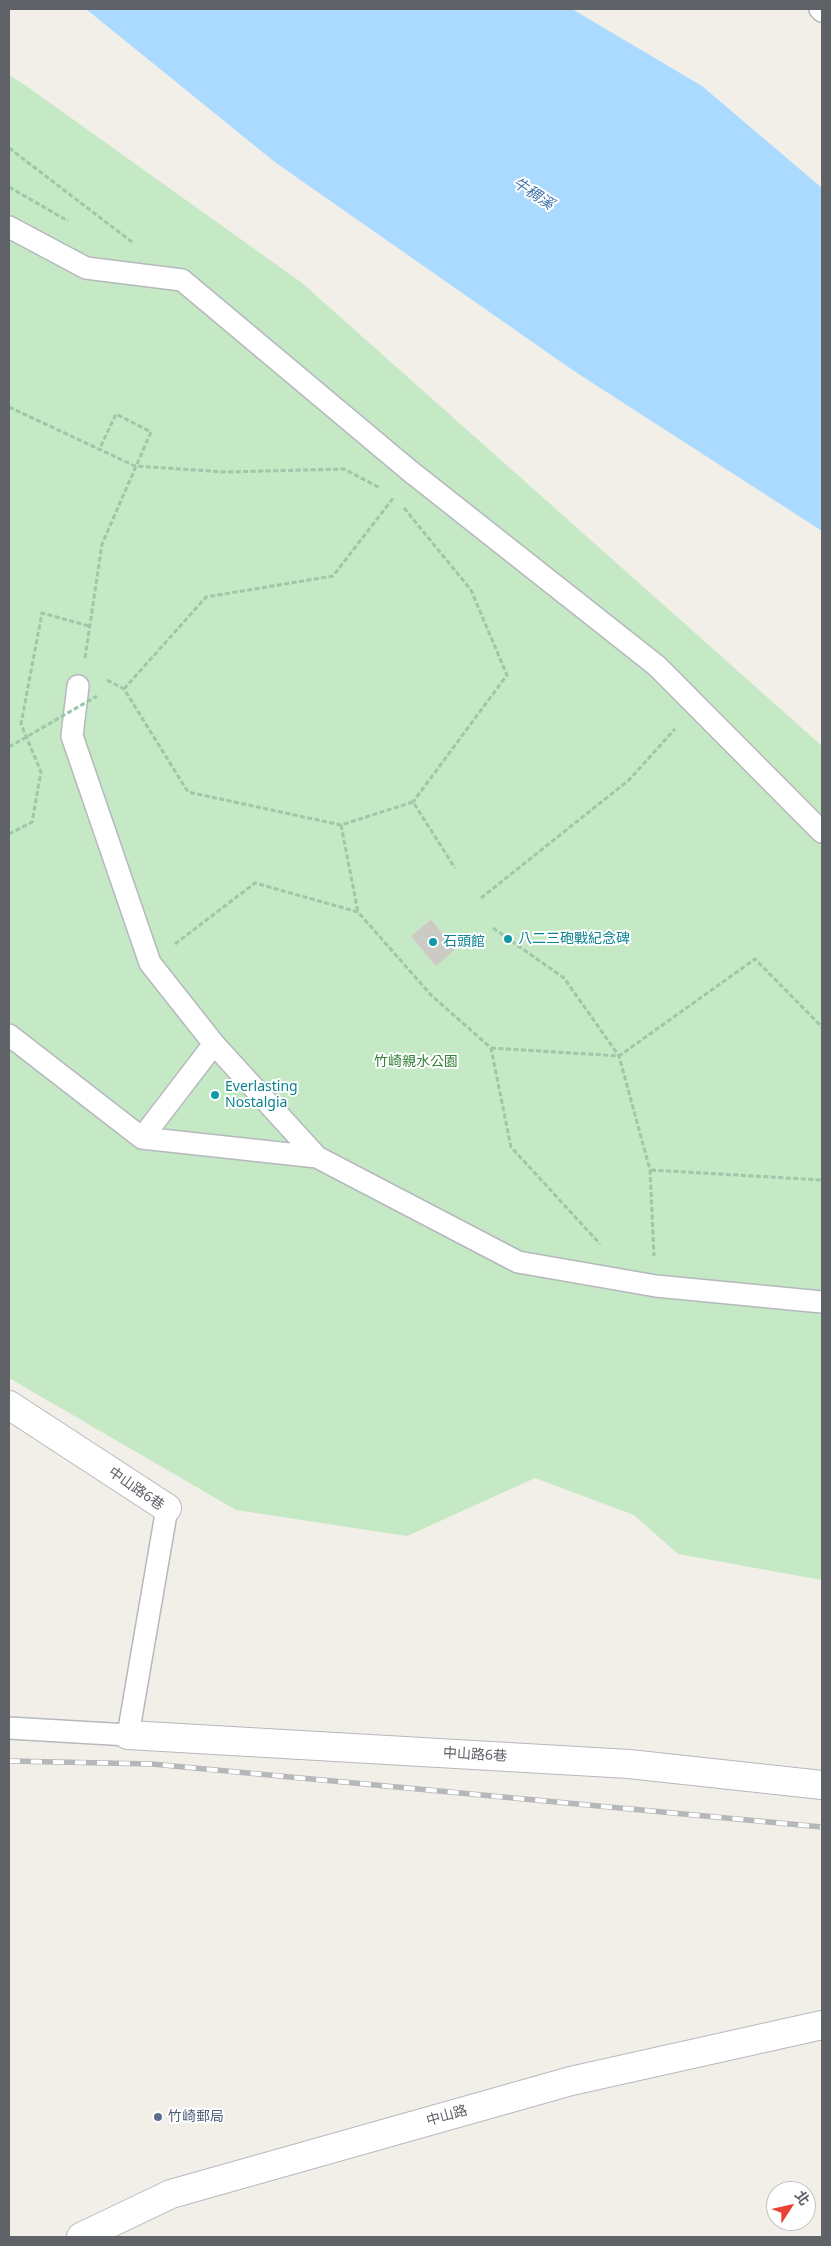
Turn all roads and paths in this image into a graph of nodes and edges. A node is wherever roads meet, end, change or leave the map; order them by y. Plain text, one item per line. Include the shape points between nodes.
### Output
1 (9, 148) edge
2 (9, 188) edge
3 (75, 225) dead end
4 (9, 228) edge
5 (136, 245) dead end
6 (9, 407) edge
7 (99, 450) junction
8 (135, 466) junction
9 (395, 496) junction
10 (88, 626) junction
11 (81, 677) junction
12 (124, 689) junction
13 (97, 696) dead end
14 (678, 726) dead end
15 (9, 747) edge
16 (414, 802) junction
17 (341, 825) junction
18 (822, 832) edge
19 (9, 834) edge
20 (455, 868) dead end
21 (481, 898) dead end
22 (358, 912) junction
23 (493, 928) dead end
24 (150, 963) junction
25 (822, 1027) edge
26 (9, 1035) edge
27 (214, 1044) junction
28 (492, 1048) junction
29 (620, 1056) junction
30 (142, 1138) junction
31 (317, 1157) junction
32 (650, 1170) junction
33 (822, 1180) edge
34 (646, 1285) junction
35 (822, 1302) edge
36 (12, 1407) edge
37 (167, 1508) joint
38 (9, 1728) edge
39 (128, 1735) junction
40 (822, 1785) edge
41 (822, 2025) edge
42 (81, 2237) edge

1 - 5 path
2 - 3 path
4 - 18 lane via 86,268 182,280 410,471 657,666
6 - 7 path
7 - 8 path
7 - 8 path via 116,414 151,432
8 - 9 path via 226,472 344,469
8 - 10 path via 102,544
9 - 12 path via 333,576 206,598
9 - 16 path via 471,590 507,675
10 - 11 path
10 - 19 path via 42,613 21,724 41,772 32,822
11 - 12 path
11 - 24 lane via 72,736
12 - 17 path via 188,792
13 - 15 path, bridge
14 - 21 path via 629,780
16 - 17 path
16 - 20 path
17 - 22 path
22 - 24 path via 255,883
22 - 28 path via 432,995
23 - 29 path via 564,978
24 - 27 lane
25 - 29 path via 755,960
26 - 30 lane
27 - 30 lane
27 - 31 lane
28 - 29 path
28 - 34 path via 511,1147
29 - 32 path
30 - 31 lane
31 - 34 lane via 518,1262
32 - 33 path
32 - 34 path
34 - 35 lane
36 - 37 street, 中山路6巷
37 - 39 lane, 中山路6巷
38 - 39 lane, 中山路6巷
39 - 40 street, 中山路6巷 via 629,1764
41 - 42 street, 中山路 via 571,2081 181,2191

